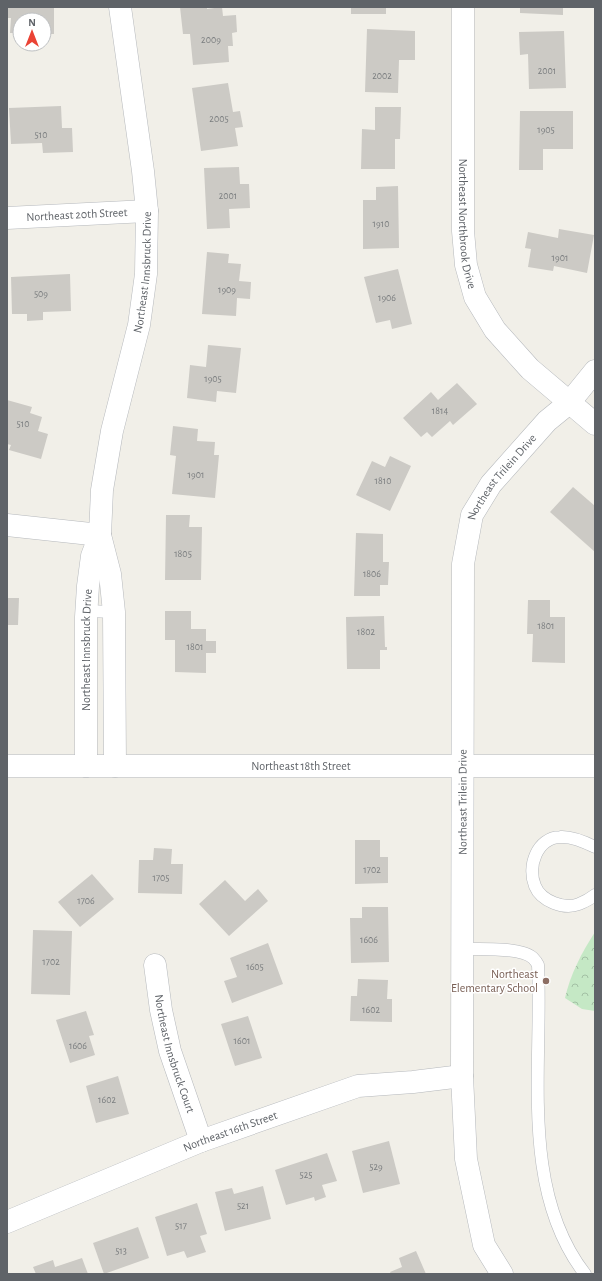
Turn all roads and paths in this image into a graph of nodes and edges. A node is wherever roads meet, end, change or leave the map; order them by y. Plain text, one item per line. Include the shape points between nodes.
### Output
1 (120, 7) edge
2 (463, 7) edge
3 (147, 211) junction
4 (7, 218) edge
5 (595, 371) edge
6 (569, 402) junction
7 (595, 424) edge
8 (7, 525) edge
9 (100, 535) junction
10 (87, 611) junction
11 (114, 612) junction
12 (7, 766) edge
13 (86, 766) junction
14 (115, 766) junction
15 (464, 766) junction
16 (595, 766) edge
17 (595, 847) edge
18 (595, 895) edge
19 (463, 949) junction
20 (155, 965) dead end
21 (462, 1076) junction
22 (201, 1141) junction
23 (7, 1222) edge
24 (502, 1274) edge
25 (585, 1274) edge

1 - 3 street, Northeast Innsbruck Drive
2 - 6 street, Northeast Northbrook Drive via 463,231 468,272 475,297 495,330 530,369
3 - 4 street, Northeast 20th Street
3 - 9 street, Northeast Innsbruck Drive via 146,274 139,325 112,431 102,490
5 - 6 street, Northeast Trilein Drive
6 - 7 street, Northeast Northbrook Drive
6 - 15 street, Northeast Trilein Drive via 547,421 491,484 472,514 463,564
8 - 9 street
9 - 10 street, Northeast Innsbruck Drive via 92,556
9 - 11 street, Northeast Innsbruck Drive via 110,574
10 - 11 lane
10 - 13 street, Northeast Innsbruck Drive
11 - 14 street, Northeast Innsbruck Drive
12 - 13 street, Northeast 18th Street
13 - 14 street, Northeast 18th Street
14 - 15 street, Northeast 18th Street
15 - 16 street, Northeast 18th Street
15 - 19 street, Northeast Trilein Drive
17 - 18 lane via 560,836 548,840 540,846 534,859 532,873 535,886 543,897 554,903 578,905
19 - 21 street, Northeast Trilein Drive
19 - 25 lane via 524,952 533,957 538,965 538,1102 545,1183 552,1212 562,1235 575,1261
20 - 22 street, Northeast Innsbruck Court via 170,1051
21 - 22 street, Northeast 16th Street via 358,1086
21 - 24 street, Northeast Trilein Drive via 466,1159 484,1245
22 - 23 street, Northeast 16th Street

